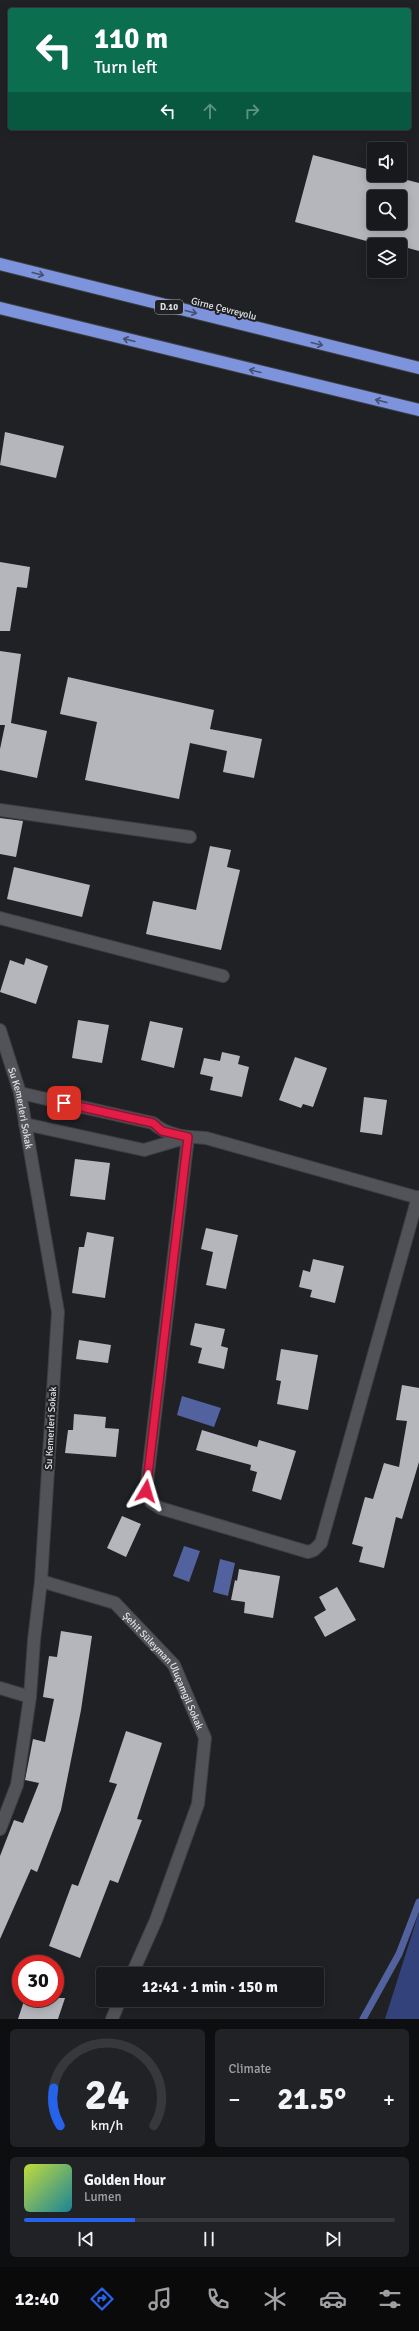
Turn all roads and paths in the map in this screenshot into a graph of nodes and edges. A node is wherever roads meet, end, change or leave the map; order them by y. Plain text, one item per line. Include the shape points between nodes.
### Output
1 (0, 264) edge
2 (0, 308) edge
3 (419, 368) edge
4 (419, 410) edge
5 (0, 810) edge
6 (190, 837) dead end
7 (0, 918) edge
8 (223, 976) dead end
9 (0, 1030) edge
10 (4, 1054) edge
11 (20, 1094) junction
12 (25, 1124) junction
13 (188, 1137) junction
14 (418, 1198) edge
15 (41, 1581) junction
16 (0, 1688) edge
17 (30, 1697) junction
18 (0, 1829) edge
19 (135, 1967) edge
20 (117, 2007) edge
21 (112, 2019) edge

1 -> 3 highway, Girne Çevreyolu / D.10
4 -> 2 highway
5 - 6 street
7 - 8 street
9 - 10 street, Su Kemerleri Sokak
10 - 11 street, Su Kemerleri Sokak
11 - 12 street, Su Kemerleri Sokak
11 - 13 street via 153,1123 162,1131
12 - 13 street via 144,1150
12 - 15 street, Su Kemerleri Sokak via 58,1312
13 - 14 street via 206,1138
13 - 14 street via 146,1491 151,1502 160,1508 308,1552 321,1543
15 - 17 street, Su Kemerleri Sokak
15 - 19 street, Şehit Süleyman Uluçamgil Sokak via 114,1603 174,1665 205,1738 198,1804 156,1920
16 - 17 street
17 - 18 street, Su Kemerleri Sokak via 17,1785
20 - 21 street

